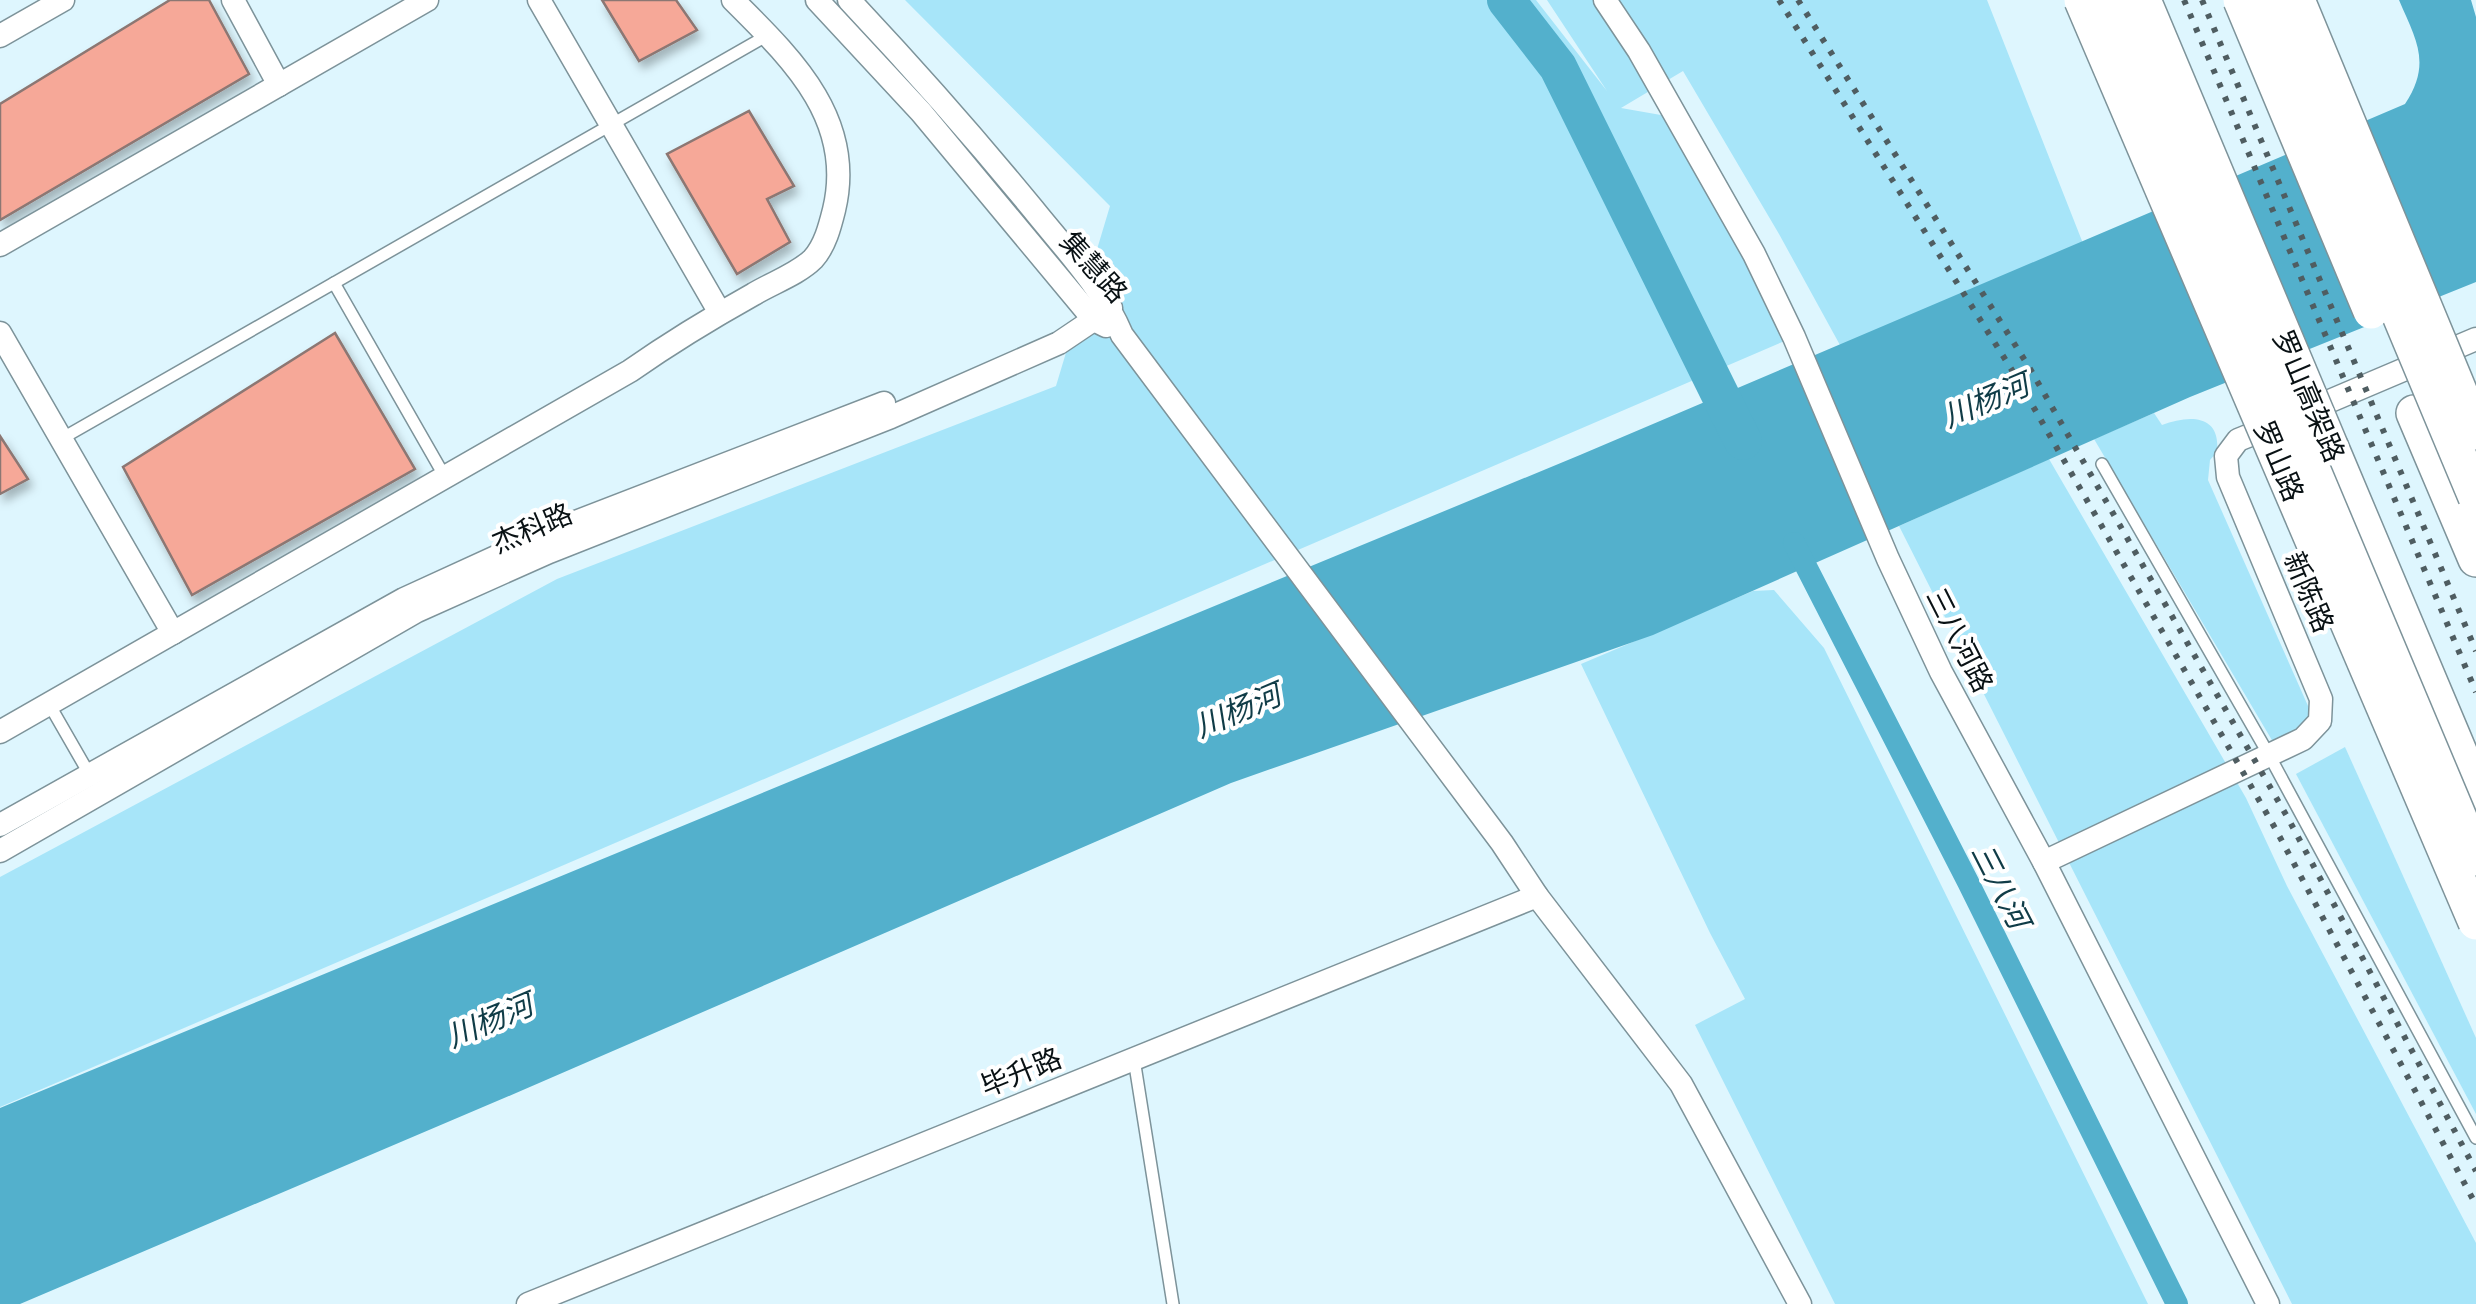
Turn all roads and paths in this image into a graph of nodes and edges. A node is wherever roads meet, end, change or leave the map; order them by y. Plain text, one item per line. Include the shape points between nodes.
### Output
1 (63, 0) edge
2 (233, 0) edge
3 (427, 0) edge
4 (539, 0) edge
5 (733, 0) edge
6 (818, 0) edge
7 (849, 0) edge
8 (1605, 0) edge
9 (2082, 0) edge
10 (2115, 0) edge
11 (2142, 0) edge
12 (2241, 0) edge
13 (2268, 0) edge
14 (2297, 0) edge
15 (768, 35) junction
16 (0, 36) edge
17 (279, 85) junction
18 (611, 124) junction
19 (0, 245) edge
20 (334, 284) junction
21 (1098, 308) junction
22 (720, 313) junction
23 (0, 333) edge
24 (2476, 339) edge
25 (2476, 432) edge
26 (61, 439) junction
27 (2102, 464) dead end
28 (446, 477) junction
29 (2476, 497) edge
30 (2476, 560) edge
31 (173, 633) junction
32 (49, 704) junction
33 (0, 732) edge
34 (2270, 755) junction
35 (96, 784) junction
36 (2476, 792) edge
37 (0, 825) edge
38 (0, 851) edge
39 (2476, 858) edge
40 (2044, 862) junction
41 (1537, 896) junction
42 (2476, 922) edge
43 (1134, 1059) junction
44 (2476, 1138) edge
45 (528, 1304) edge
46 (1173, 1304) edge
47 (1800, 1304) edge
48 (2268, 1304) edge

1 - 16 street
2 - 17 street
3 - 17 street
4 - 18 street
5 - 15 street
6 - 21 street, 集慧路
7 - 21 street, 集慧路 via 948,105
8 - 40 street, 三八河路 via 1711,174 1794,337 1941,672
9 - 42 main road, 罗山路, bridge
10 - 39 main road, bridge
11 - 36 main road, 罗山高架路, bridge
12 - 30 main road, bridge
13 - 29 main road, bridge
14 - 25 main road, bridge
15 - 18 lane
15 - 22 street via 806,78 828,122 836,202 809,262
17 - 19 street
18 - 20 lane
18 - 22 street
20 - 26 lane
20 - 28 lane
21 - 35 street, 杰科路 via 884,403 554,530 404,599
21 - 41 street, 集慧路
22 - 28 street
23 - 26 street
24 - 34 street, 新陈路 via 2238,440 2226,456 2228,476 2322,700 2320,721
26 - 31 street
27 - 34 lane
28 - 31 street
31 - 32 street
32 - 33 street
32 - 35 lane
34 - 40 street, 新陈路
34 - 44 lane
35 - 37 street, 杰科路
35 - 38 street, 杰科路
40 - 48 street, 三八河路
41 - 43 street, 毕升路
41 - 47 street via 1681,1084
43 - 45 street, 毕升路
43 - 46 lane

